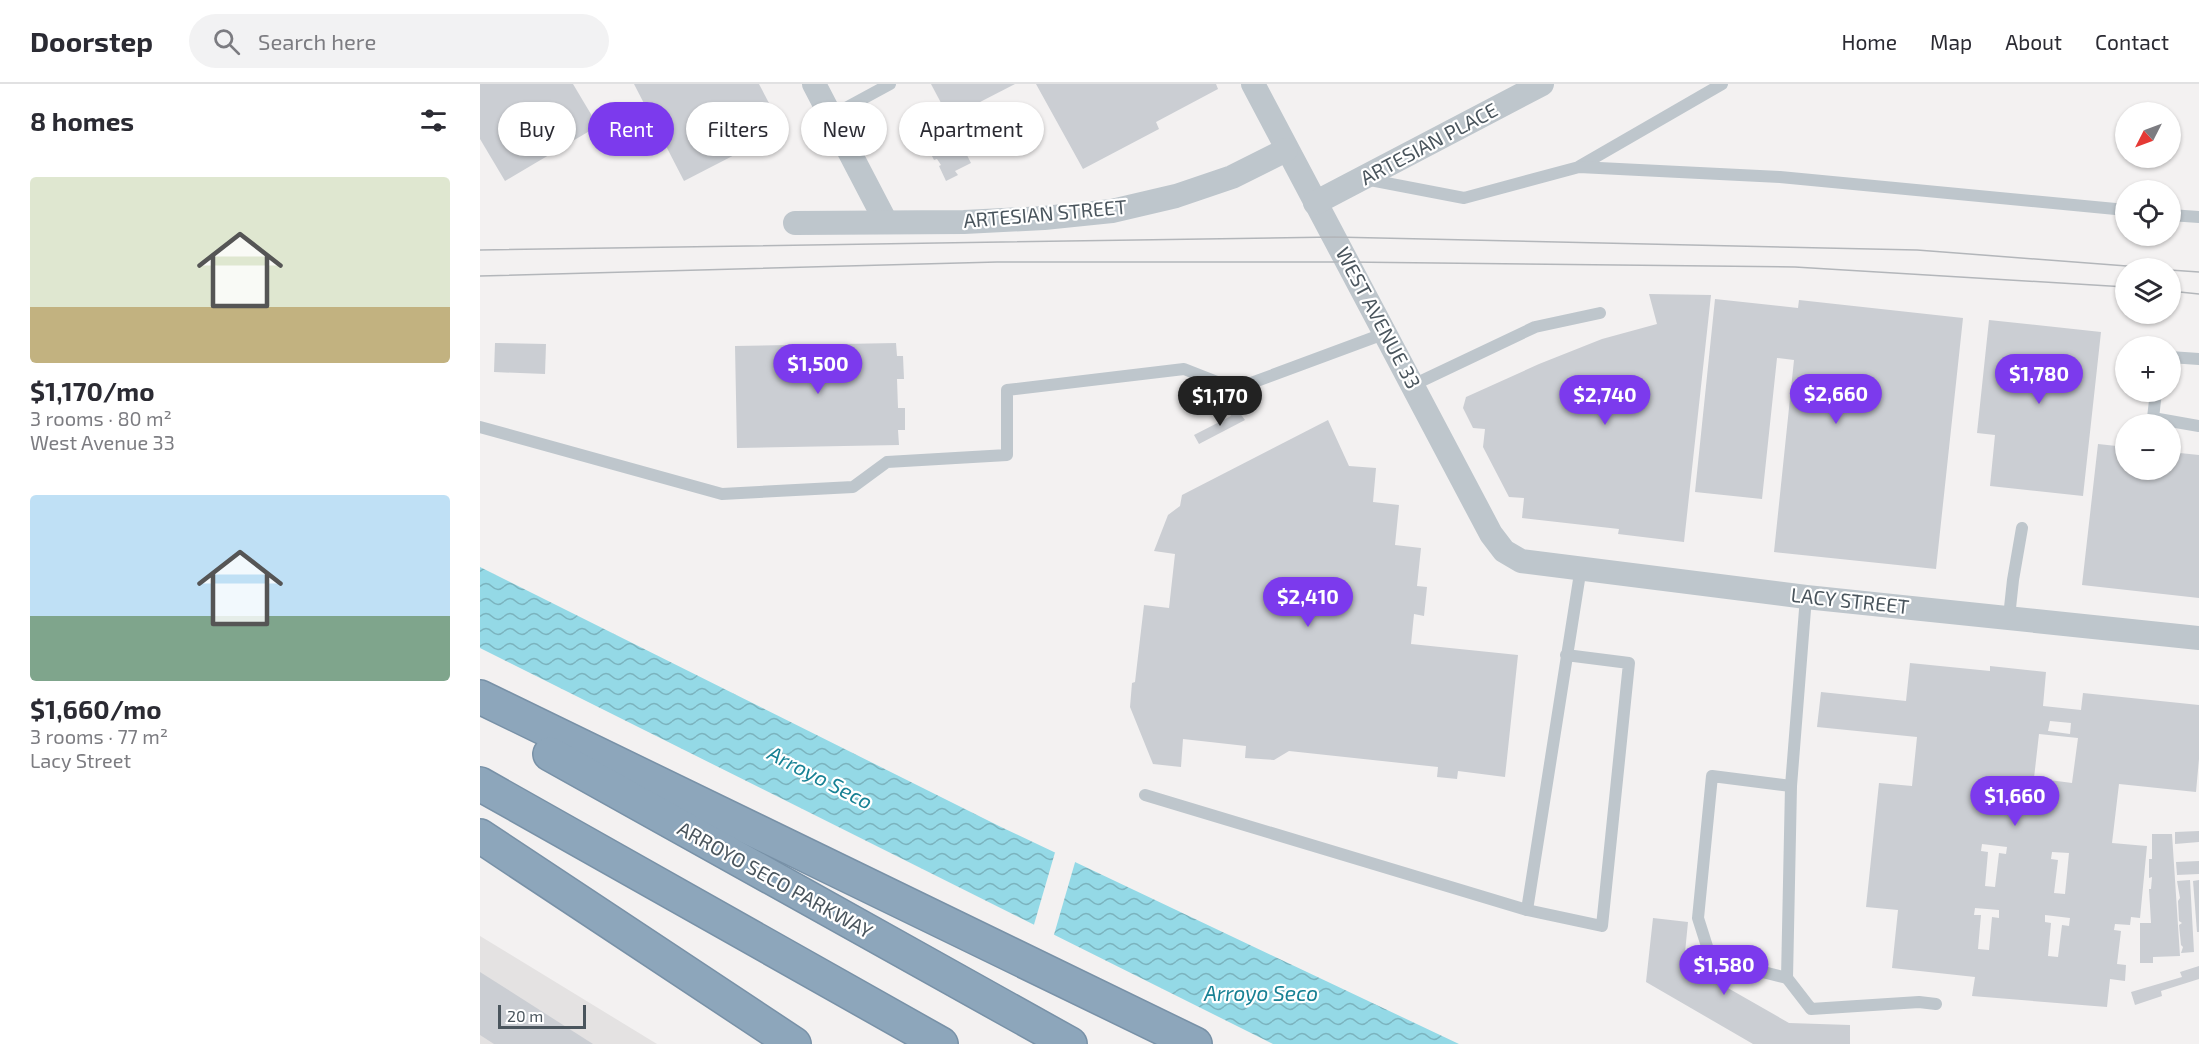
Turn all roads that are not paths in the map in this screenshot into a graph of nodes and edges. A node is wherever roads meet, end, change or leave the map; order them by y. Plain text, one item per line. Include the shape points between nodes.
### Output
1 (814, 84) edge
2 (890, 84) edge
3 (1253, 84) edge
4 (1542, 84) edge
5 (1722, 84) edge
6 (824, 102) edge
7 (857, 102) edge
8 (1286, 150) junction
9 (852, 156) edge
10 (1579, 167) junction
11 (1363, 179) junction
12 (1315, 203) junction
13 (2115, 209) edge
14 (2181, 215) edge
15 (2199, 217) edge
16 (886, 222) junction
17 (795, 223) dead end
18 (1600, 313) dead end
19 (1386, 333) junction
20 (2181, 357) edge
21 (2199, 358) edge
22 (1413, 385) junction
23 (2155, 402) edge
24 (480, 426) edge
25 (2199, 426) edge
26 (2022, 528) dead end
27 (1504, 551) joint
28 (1581, 567) junction
29 (1806, 597) junction
30 (2009, 617) junction
31 (2199, 638) edge
32 (1566, 655) junction
33 (480, 698) edge
34 (480, 715) edge
35 (480, 784) edge
36 (1791, 786) junction
37 (1145, 795) dead end
38 (480, 836) edge
39 (1527, 910) junction
40 (1787, 978) junction
41 (1936, 1004) dead end
42 (794, 1044) edge
43 (941, 1044) edge
44 (1070, 1044) edge
45 (1195, 1044) edge

1 - 6 street
2 - 7 lane
3 - 8 street, WEST AVENUE 33
4 - 11 street, ARTESIAN PLACE
5 - 10 lane
8 - 12 street, WEST AVENUE 33
8 - 16 street, ARTESIAN STREET via 1232,177 1113,211 963,222
9 - 16 street
10 - 11 lane via 1464,198
10 - 13 lane via 1780,177
11 - 12 street, ARTESIAN PLACE
12 - 19 street, WEST AVENUE 33
14 - 15 lane
16 - 17 street, ARTESIAN STREET
18 - 22 lane via 1535,327
19 - 22 street, WEST AVENUE 33
19 - 24 lane via 1235,389 1184,369 1007,390 1006,455 887,462 853,487 722,494
20 - 21 lane
22 - 27 street, WEST AVENUE 33 via 1491,534
23 - 25 lane via 2153,418
26 - 30 lane
27 - 28 street, LACY STREET via 1521,561
28 - 29 street, LACY STREET
28 - 32 lane
29 - 30 street, LACY STREET
29 - 36 lane
30 - 31 street, LACY STREET
32 - 39 lane
32 - 39 lane via 1629,663 1602,926
33 - 45 highway
34 - 44 highway, ARROYO SECO PARKWAY
35 - 43 highway
36 - 40 lane
36 - 40 lane via 1712,776 1698,918 1711,959
37 - 39 lane
38 - 42 highway
40 - 41 lane via 1811,1009

